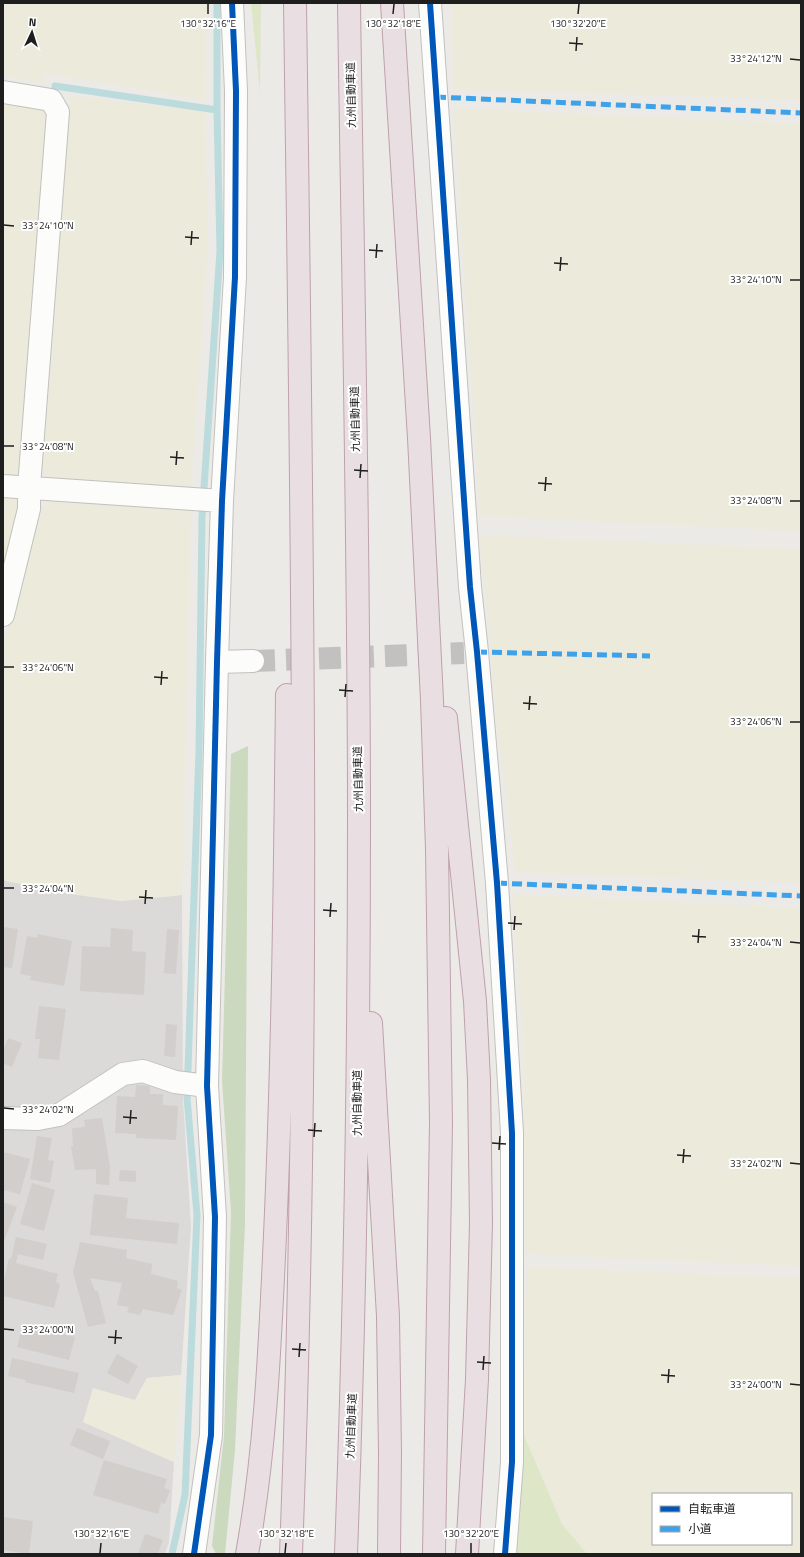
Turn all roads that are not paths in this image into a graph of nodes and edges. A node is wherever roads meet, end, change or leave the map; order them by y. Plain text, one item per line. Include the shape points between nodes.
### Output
1 (232, 3) edge
2 (295, 3) edge
3 (350, 3) edge
4 (392, 3) edge
5 (430, 3) edge
6 (3, 92) edge
7 (419, 438) junction
8 (301, 440) junction
9 (3, 486) edge
10 (29, 487) junction
11 (222, 501) junction
12 (3, 615) edge
13 (253, 661) tunnel mouth
14 (217, 662) junction
15 (359, 820) junction
16 (207, 1086) junction
17 (3, 1118) edge
18 (194, 1554) edge
19 (247, 1554) edge
20 (291, 1554) edge
21 (346, 1554) edge
22 (389, 1554) edge
23 (434, 1554) edge
24 (467, 1554) edge
25 (505, 1554) edge

1 - 11 street via 236,91 235,278
2 - 8 highway
3 - 15 highway, 九州自動車道
4 - 7 highway
5 - 25 street via 470,587 471,652 497,883 512,1133 512,1462
6 - 10 street via 51,100 58,112
7 - 23 highway via 432,700 440,989 441,1123
7 - 24 highway via 475,1001 479,1080 481,1224 478,1356
8 - 19 highway via 288,623 284,995 270,1339 263,1438
8 - 20 highway via 302,1148
9 - 10 street
10 - 11 street
10 - 12 street via 29,509
11 - 14 street
13 - 14 street
14 - 16 street
15 - 21 highway, 九州自動車道 via 356,1160
15 - 22 highway via 388,1316
16 - 17 street via 175,1082 143,1071 123,1074 59,1115 38,1119
16 - 18 street via 215,1217 211,1435

